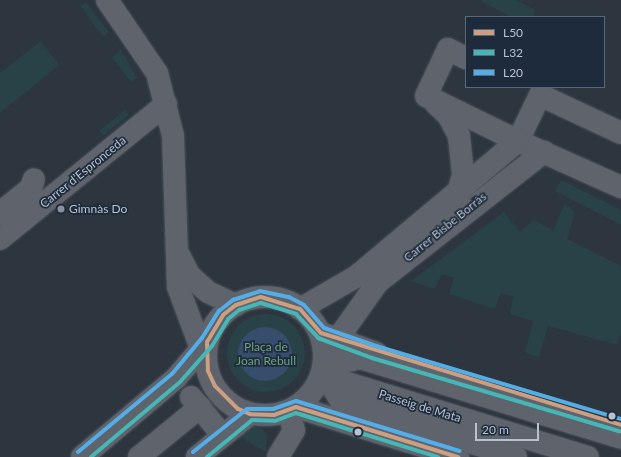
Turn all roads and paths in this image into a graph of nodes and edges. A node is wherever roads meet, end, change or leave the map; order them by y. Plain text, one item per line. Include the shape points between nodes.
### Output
1 (107, 0) edge
2 (465, 58) edge
3 (532, 91) edge
4 (426, 96) junction
5 (166, 104) junction
6 (621, 133) edge
7 (518, 141) junction
8 (544, 152) junction
9 (34, 179) dead end
10 (621, 187) edge
11 (458, 193) junction
12 (0, 213) edge
13 (0, 238) edge
14 (175, 249) junction
15 (236, 305) junction
16 (300, 310) junction
17 (354, 311) junction
18 (329, 336) junction
19 (205, 351) junction
20 (374, 352) junction
21 (344, 382) dead end
22 (292, 410) junction
23 (250, 414) junction
24 (621, 425) edge
25 (222, 436) junction
26 (621, 438) edge
27 (82, 457) edge
28 (139, 457) edge
29 (197, 457) edge
30 (278, 457) edge
31 (458, 457) edge
32 (516, 457) edge
33 (588, 457) edge

1 - 5 street via 157,73
2 - 4 street via 448,49
3 - 6 street
3 - 7 street
4 - 7 street
4 - 11 street, Carrer Bisbe Borràs via 448,115 459,136 463,175
5 - 13 street, Carrer d’Espronceda
5 - 14 street via 173,136
7 - 8 street
7 - 11 street, Carrer Bisbe Borràs
8 - 10 street
8 - 17 street, Carrer Bisbe Borràs via 378,282
9 - 12 street via 31,188
11 - 16 street, Carrer Bisbe Borràs via 357,276
14 - 15 street via 189,275 208,292
14 - 19 street via 178,287
15 - 16 street via 260,297 286,302
15 - 19 street via 223,315
16 - 18 street
17 - 18 street, Carrer Bisbe Borràs
17 - 20 street
18 - 20 street
18 - 22 street via 325,357 311,393
19 - 23 street via 215,386 226,399
19 - 27 street
20 - 24 street
21 - 33 street, Passeig de Mata
22 - 23 street
22 - 30 street via 294,430
22 - 31 street
23 - 25 street
25 - 28 street via 195,402
25 - 29 street
26 - 32 street via 360,358 343,362 333,374 333,388 341,401

